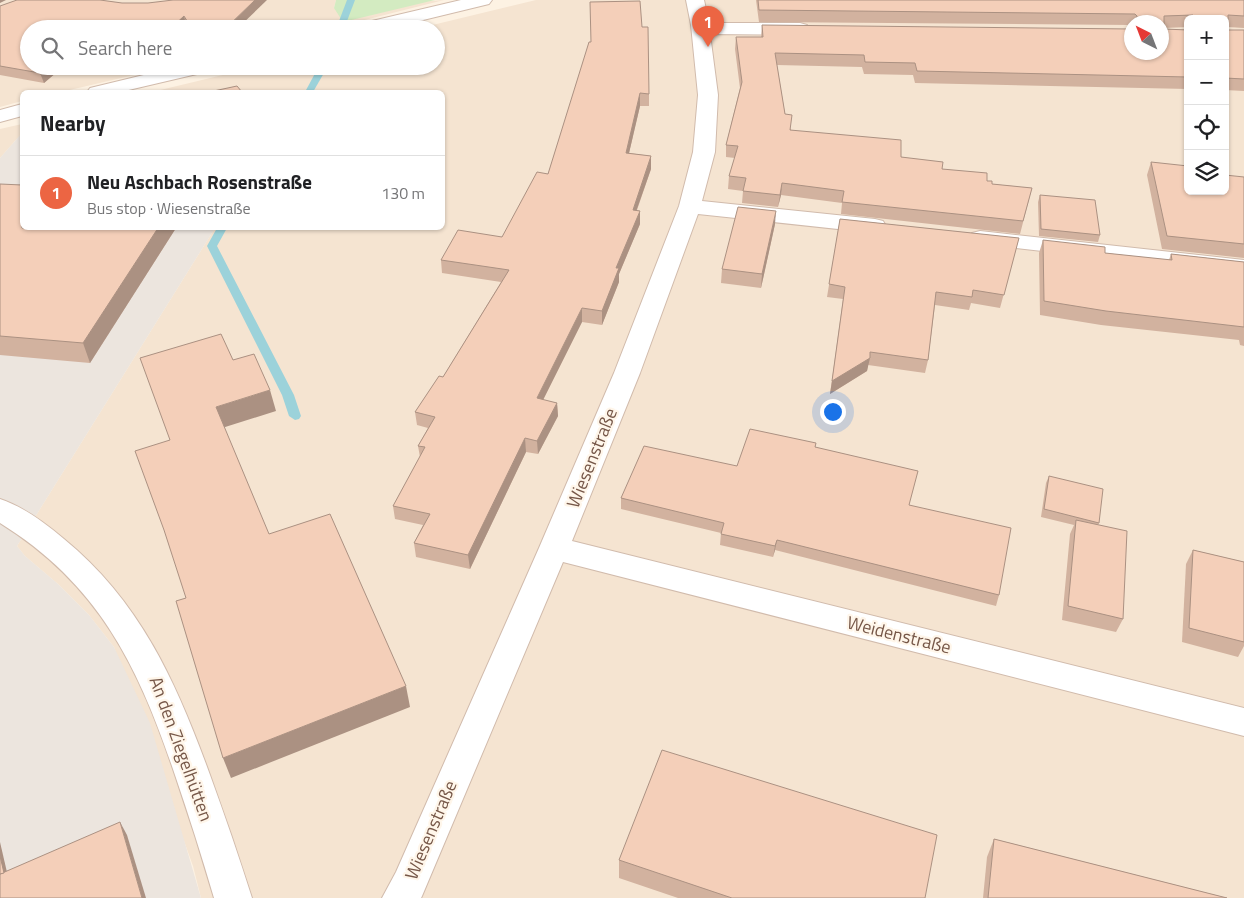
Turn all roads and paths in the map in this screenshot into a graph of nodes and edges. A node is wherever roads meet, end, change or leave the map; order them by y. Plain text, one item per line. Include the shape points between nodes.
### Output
1 (483, 0) edge
2 (695, 0) edge
3 (400, 20) edge
4 (701, 28) junction
5 (820, 30) edge
6 (169, 75) edge
7 (105, 90) edge
8 (20, 111) edge
9 (0, 116) edge
10 (690, 206) junction
11 (898, 229) edge
12 (957, 235) edge
13 (1244, 267) edge
14 (0, 510) edge
15 (554, 548) junction
16 (1244, 722) edge
17 (233, 898) edge
18 (400, 898) edge

1 - 3 street
2 - 4 street, Wiesenstraße
4 - 5 street
4 - 10 street, Wiesenstraße via 708,95 707,119 704,152
6 - 7 street
8 - 9 street
10 - 11 street
10 - 15 street, Wiesenstraße via 627,373
12 - 13 street
14 - 17 street, An den Ziegelhütten via 14,516 67,556 97,586 150,665 173,715
15 - 16 street, Weidenstraße
15 - 18 street, Wiesenstraße via 409,884

